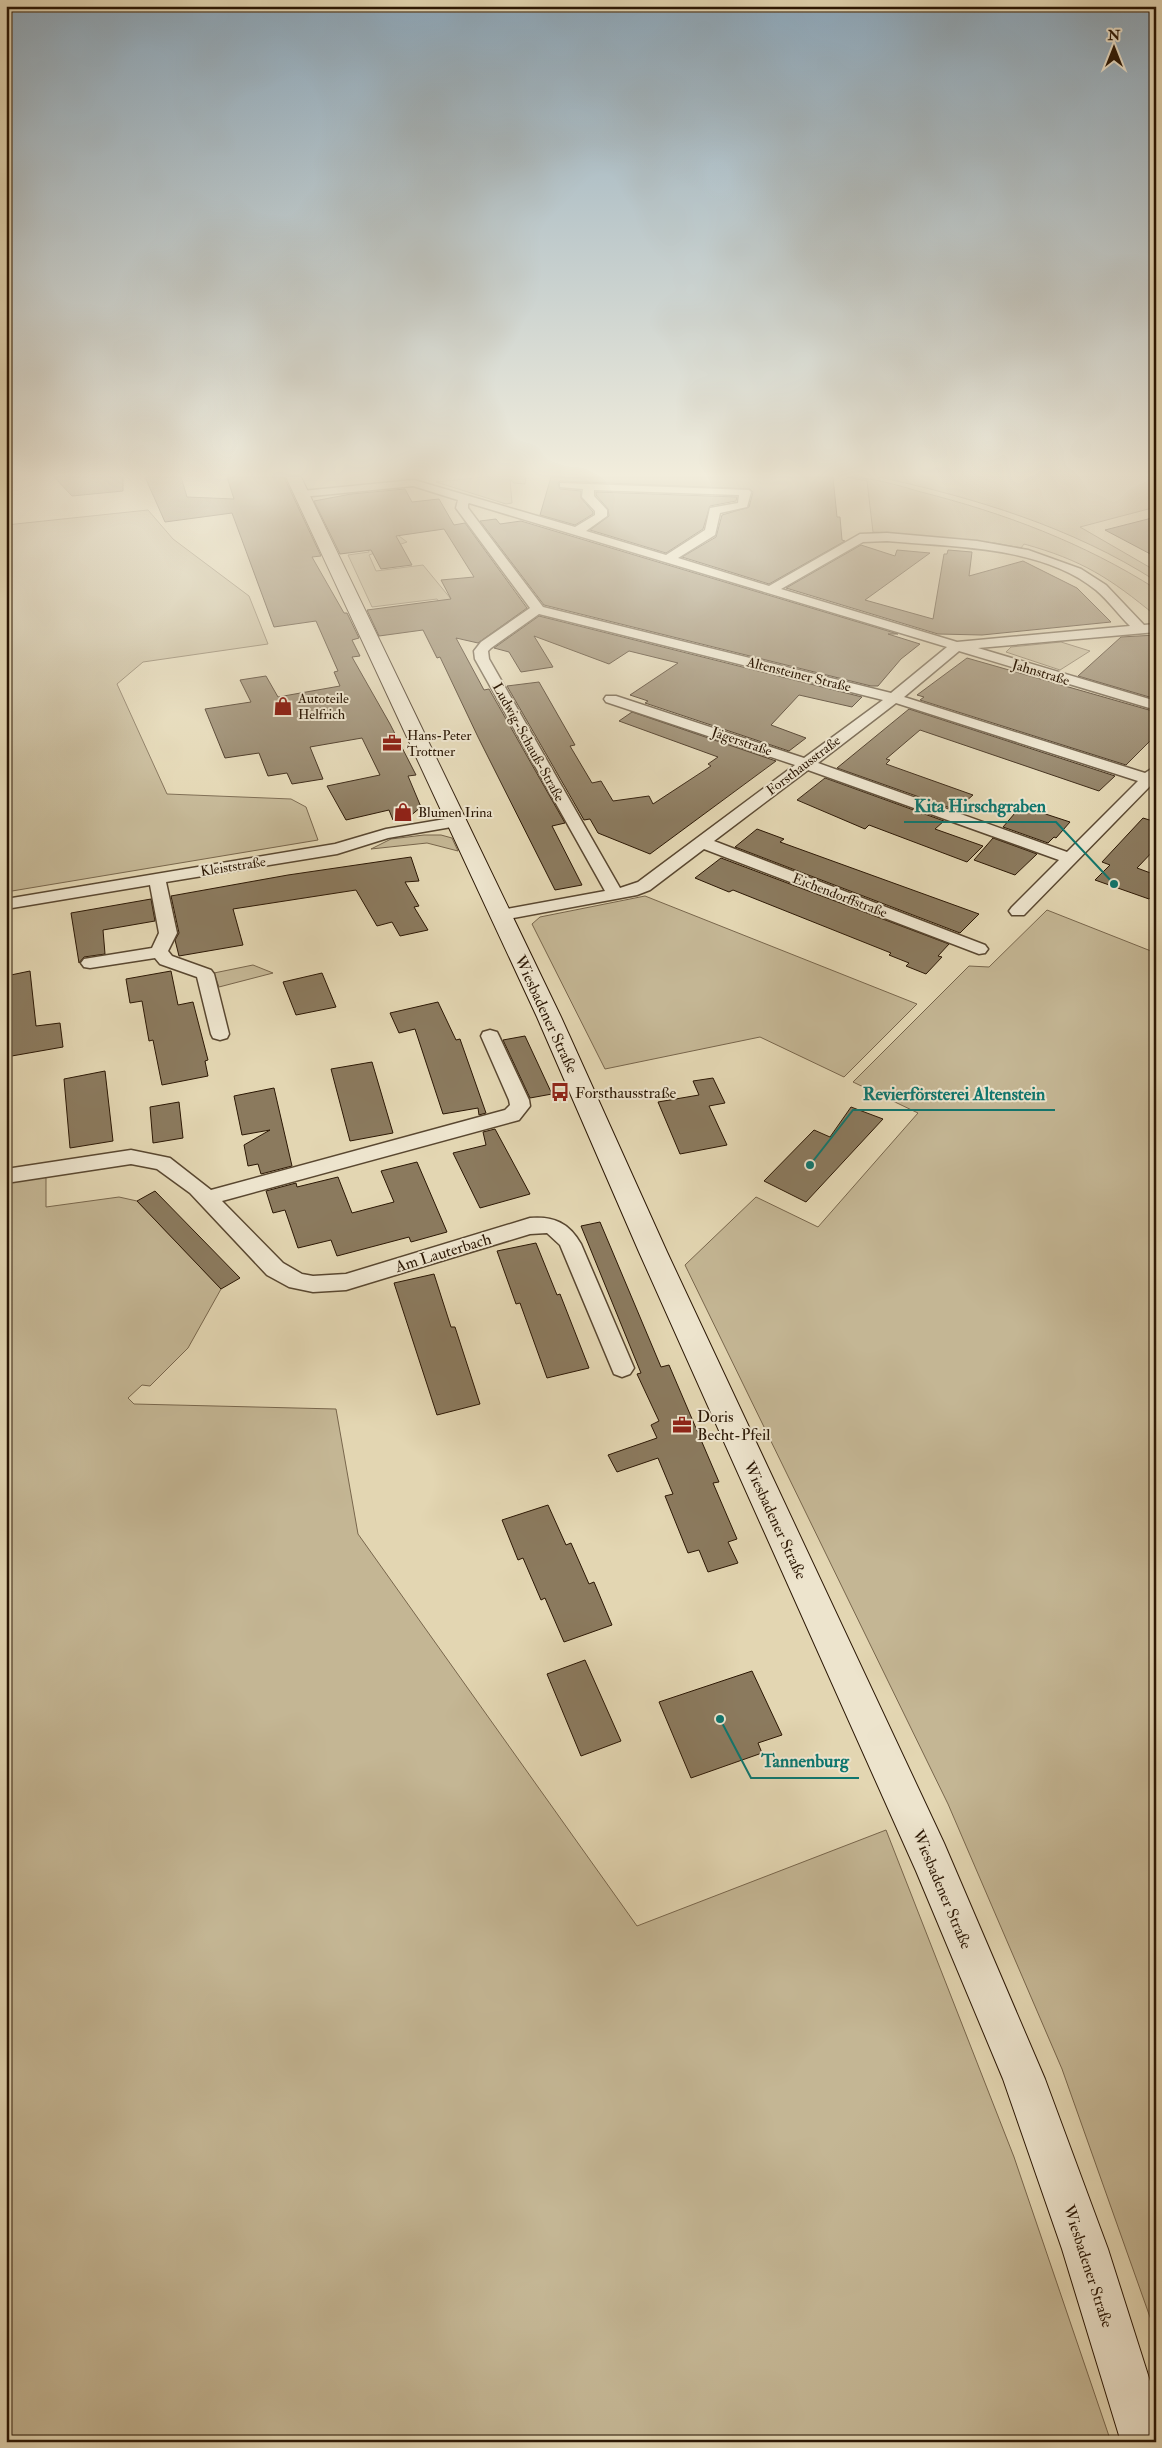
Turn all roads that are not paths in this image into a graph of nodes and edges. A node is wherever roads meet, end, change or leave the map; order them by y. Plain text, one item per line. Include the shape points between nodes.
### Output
1 (348, 591) edge
2 (524, 591) edge
3 (774, 591) edge
4 (1104, 591) edge
5 (538, 610) junction
6 (1156, 628) edge
7 (1141, 630) junction
8 (957, 646) junction
9 (894, 698) junction
10 (611, 699) dead end
11 (1156, 706) edge
12 (804, 763) junction
13 (1152, 775) edge
14 (457, 822) junction
15 (701, 842) junction
16 (1069, 858) junction
17 (157, 878) junction
18 (615, 894) junction
19 (6, 904) edge
20 (1018, 911) dead end
21 (502, 915) junction
22 (979, 949) dead end
23 (159, 952) junction
24 (90, 963) dead end
25 (220, 1034) dead end
26 (490, 1036) dead end
27 (6, 1176) edge
28 (208, 1198) junction
29 (622, 1368) dead end
30 (1145, 2442) edge

1 - 14 main road, Wiesbadener Straße
2 - 5 street
3 - 8 street, Jahnstraße
4 - 7 street
5 - 9 street, Altensteiner Straße
5 - 18 street, Ludwig-Schauß-Straße via 486,645 481,651 482,658
6 - 7 street
7 - 8 street
8 - 9 street, Forsthausstraße
8 - 11 street, Jahnstraße
9 - 12 street, Forsthausstraße
9 - 13 street, Altensteiner Straße
10 - 12 street, Jägerstraße
12 - 15 street, Forsthausstraße
12 - 16 street, Jägerstraße
13 - 16 street
14 - 17 street, Kleiststraße via 386,834 338,849
14 - 21 main road, Wiesbadener Straße
15 - 18 street, Forsthausstraße via 644,886
15 - 22 street, Eichendorffstraße
16 - 20 street
17 - 19 street, Kleiststraße
17 - 23 street via 168,933
18 - 21 street, Forsthausstraße
21 - 30 main road, Wiesbadener Straße via 930,1857 1024,2079 1085,2249
23 - 24 street
23 - 25 street via 166,960 205,974
26 - 28 street via 519,1100 520,1106 512,1115
27 - 28 street, Am Lauterbach via 118,1158 146,1159 174,1169
28 - 29 street, Am Lauterbach via 275,1269 297,1281 313,1284 346,1282 530,1226 556,1226 570,1244

